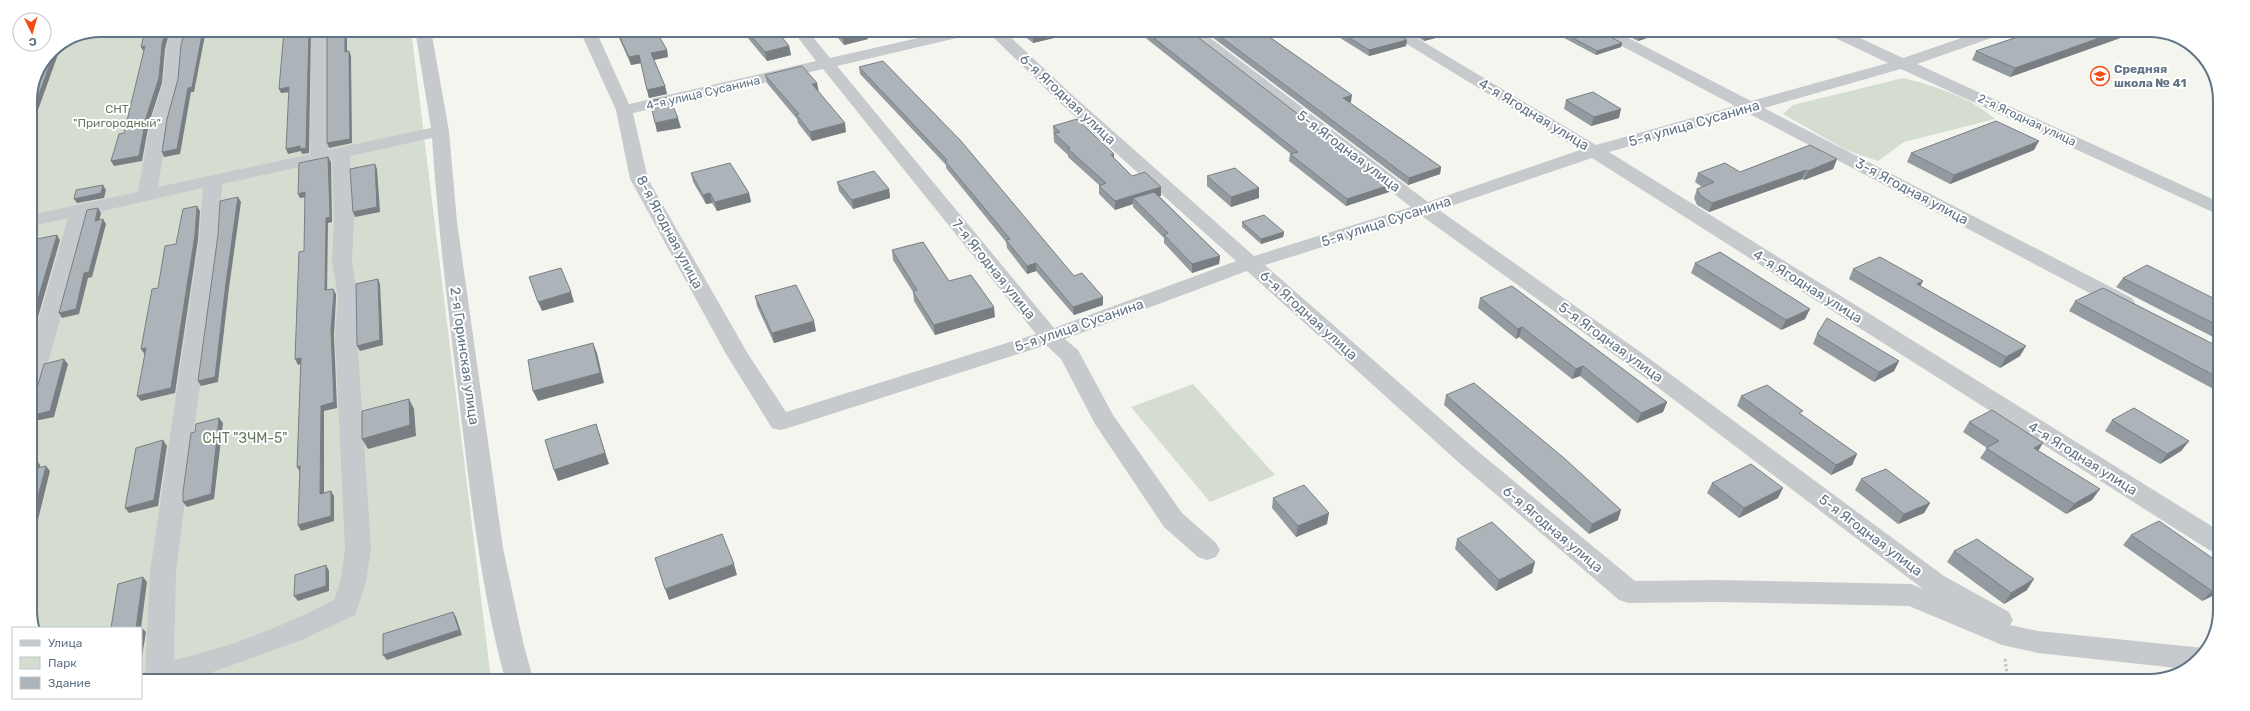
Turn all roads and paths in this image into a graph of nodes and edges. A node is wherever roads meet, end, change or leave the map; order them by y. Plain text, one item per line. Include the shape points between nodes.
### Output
1 (177, 37) edge
2 (321, 37) edge
3 (424, 37) edge
4 (591, 37) edge
5 (805, 37) edge
6 (943, 37) edge
7 (1001, 37) edge
8 (1199, 37) edge
9 (1405, 37) edge
10 (1616, 37) edge
11 (1845, 37) edge
12 (1980, 37) edge
13 (1904, 63) junction
14 (829, 64) junction
15 (1750, 107) junction
16 (624, 110) junction
17 (440, 131) junction
18 (1594, 151) junction
19 (330, 156) junction
20 (213, 181) junction
21 (147, 196) junction
22 (2213, 206) edge
23 (1426, 209) junction
24 (80, 211) junction
25 (37, 220) edge
26 (1251, 264) junction
27 (2142, 311) edge
28 (1050, 337) junction
29 (37, 364) edge
30 (780, 422) joint
31 (2213, 540) edge
32 (1207, 550) dead end
33 (2038, 642) junction
34 (2192, 657) edge
35 (154, 674) edge
36 (169, 674) edge
37 (518, 674) edge

1 - 21 street via 171,84 159,123
2 - 19 street
3 - 17 street, 2-я Горинская улица
4 - 16 street, 8-я Ягодная улица
5 - 14 street, 7-я Ягодная улица
6 - 14 street, 4-я улица Сусанина
7 - 26 street, 6-я Ягодная улица via 1063,96
8 - 23 street, 5-я Ягодная улица
9 - 18 street, 4-я Ягодная улица
10 - 15 street, 3-я Ягодная улица
11 - 13 street, 2-я Ягодная улица
12 - 13 street, 5-я улица Сусанина
13 - 15 street, 5-я улица Сусанина
13 - 22 street, 2-я Ягодная улица
14 - 16 street, 4-я улица Сусанина
14 - 28 street, 7-я Ягодная улица
15 - 18 street, 5-я улица Сусанина
15 - 27 street, 3-я Ягодная улица
16 - 30 street, 8-я Ягодная улица via 639,179 737,354
17 - 19 street
17 - 37 street, 2-я Горинская улица via 447,222 490,548
18 - 23 street, 5-я улица Сусанина
18 - 31 street, 4-я Ягодная улица
19 - 20 street
19 - 36 street via 344,220 342,260 348,298 346,334 358,549 353,582 345,608 275,639
20 - 21 street
20 - 35 street via 209,240 195,334 188,405 163,570
21 - 24 street
23 - 26 street, 5-я улица Сусанина
23 - 33 street, 5-я Ягодная улица via 1631,356 1935,583
24 - 25 street
24 - 29 street
26 - 28 street, 5-я улица Сусанина
26 - 33 street, 6-я Ягодная улица via 1466,455 1629,592 1717,591 1911,596 2002,634
28 - 30 street, 5-я улица Сусанина
28 - 32 street, 7-я Ягодная улица via 1070,355 1104,418 1173,520
33 - 34 street

